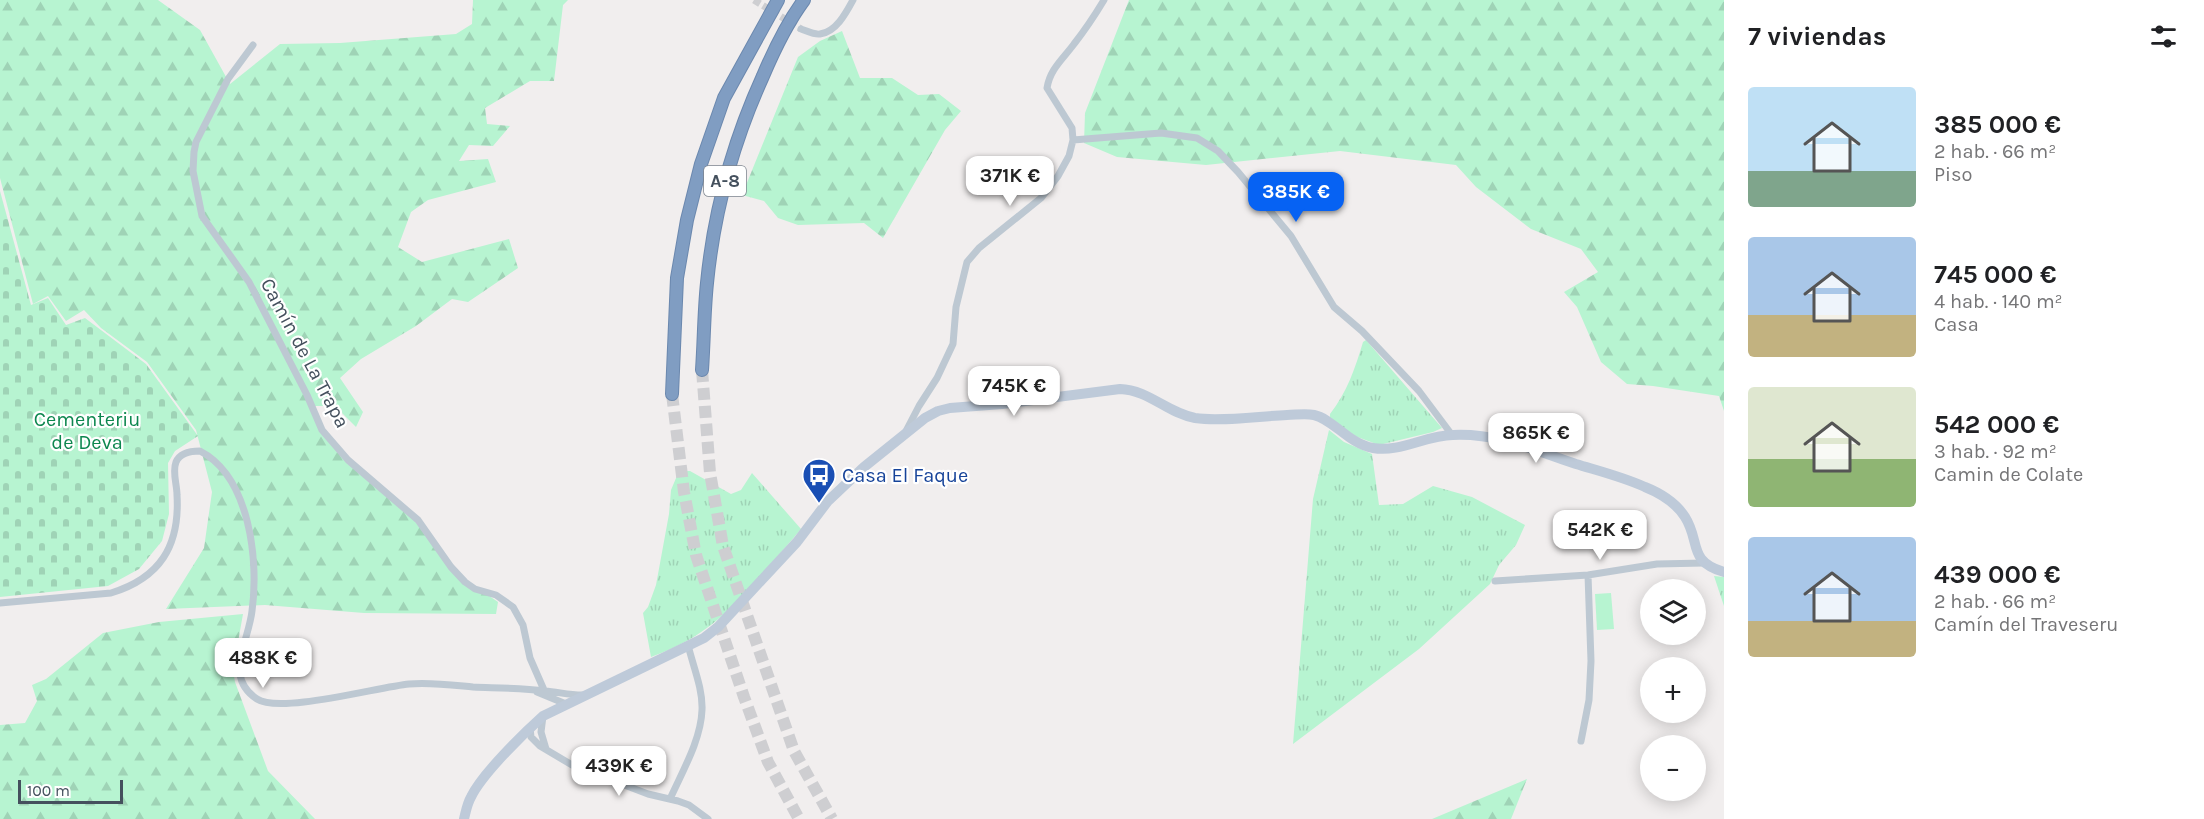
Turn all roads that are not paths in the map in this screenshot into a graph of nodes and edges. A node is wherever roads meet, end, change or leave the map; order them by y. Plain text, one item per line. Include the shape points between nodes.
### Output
1 (778, 0) edge
2 (804, 0) edge
3 (853, 0) edge
4 (1104, 0) edge
5 (801, 29) tunnel mouth
6 (253, 45) dead end
7 (1073, 140) junction
8 (702, 370) tunnel mouth
9 (672, 394) tunnel mouth
10 (905, 434) junction
11 (1452, 435) junction
12 (1704, 563) junction
13 (1724, 572) edge
14 (1588, 575) junction
15 (1495, 581) dead end
16 (0, 603) edge
17 (688, 645) junction
18 (545, 693) junction
19 (556, 693) junction
20 (587, 694) junction
21 (566, 704) junction
22 (547, 714) junction
23 (530, 728) junction
24 (542, 741) junction
25 (1581, 741) dead end
26 (546, 748) junction
27 (670, 799) junction
28 (464, 819) edge
29 (708, 819) edge

1 - 9 highway, A-8 via 724,98 701,164 677,278
2 - 8 highway, A-8 via 748,109 727,171 707,284
3 - 5 street via 830,31 818,35
4 - 7 street via 1049,78 1047,88 1072,128
6 - 18 street, Camín de La Trapa via 228,79 196,142 193,171 202,216 249,282 322,430 348,460 417,520 465,582 513,606
7 - 10 street via 1058,176 1041,198 967,262 956,307 953,344
7 - 11 street via 1161,133 1197,138 1218,151 1291,236 1334,308 1411,382
10 - 11 street via 950,408 1120,389 1133,390 1195,418 1316,416 1360,445 1382,450
10 - 17 street via 828,501 797,542 729,617 704,638
11 - 12 street via 1489,437 1525,445 1644,486 1678,508
12 - 13 street
12 - 14 street via 1657,564
14 - 15 street
14 - 25 street via 1590,681
16 - 18 street via 111,593 144,579 156,568 172,540 177,514 177,461 183,454 200,451 212,459 230,482 250,529 254,583 240,672 243,685 258,700 275,704 310,701 409,684
17 - 20 street
17 - 27 street via 702,711 697,735
18 - 19 street
18 - 21 street
18 - 22 street, Camín de La Trapa via 550,703
19 - 20 street
19 - 21 street
20 - 21 street
21 - 22 street
22 - 23 street
22 - 24 street, Camín de La Trapa
23 - 24 street
23 - 26 street via 531,737
23 - 28 street via 476,788
24 - 26 street
26 - 27 street via 597,776
27 - 29 street via 689,805

